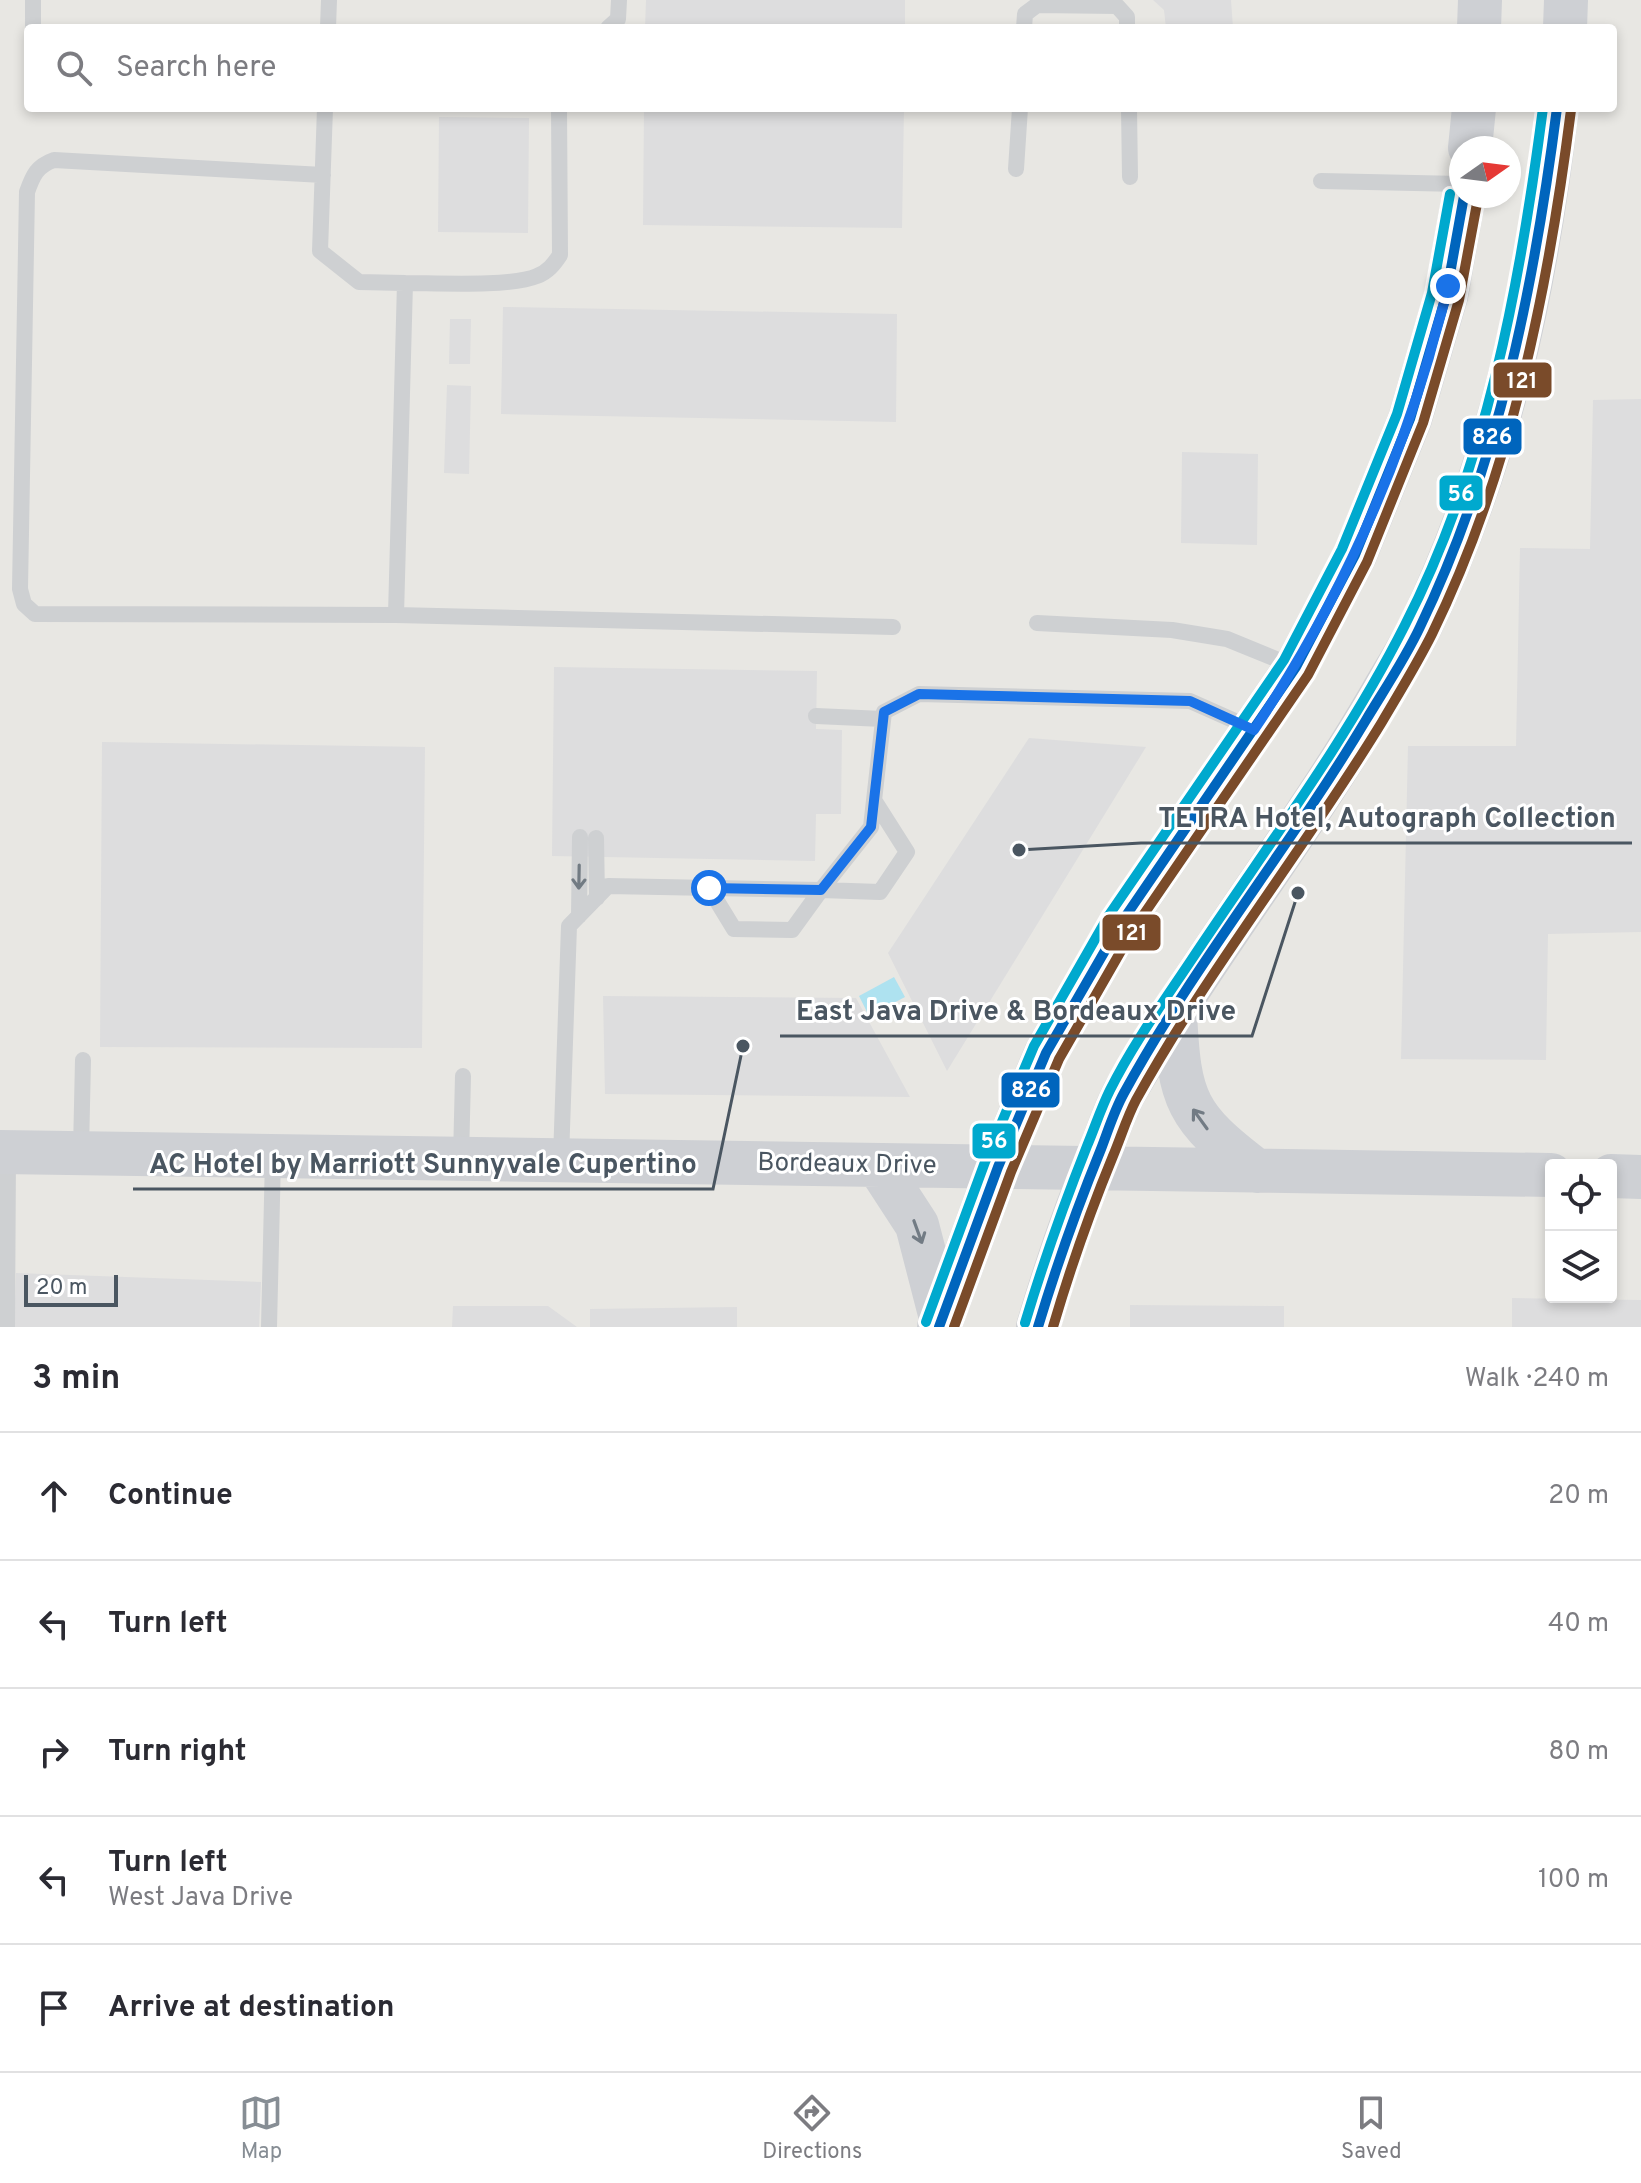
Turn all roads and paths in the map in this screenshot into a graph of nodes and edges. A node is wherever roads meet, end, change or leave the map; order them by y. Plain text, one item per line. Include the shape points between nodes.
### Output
1 (33, 0) edge
2 (329, 0) edge
3 (619, 0) edge
4 (1480, 0) edge
5 (1566, 0) edge
6 (33, 24) edge
7 (328, 24) edge
8 (612, 24) edge
9 (1024, 24) edge
10 (1127, 24) edge
11 (1479, 24) edge
12 (1565, 24) edge
13 (325, 112) edge
14 (559, 112) edge
15 (1020, 112) edge
16 (1129, 112) edge
17 (1474, 112) edge
18 (1557, 112) edge
19 (1471, 136) edge
20 (1016, 169) dead end
21 (323, 175) junction
22 (1130, 177) dead end
23 (1321, 181) dead end
24 (1449, 184) edge
25 (1462, 208) edge
26 (405, 283) junction
27 (396, 615) junction
28 (1037, 623) dead end
29 (893, 627) dead end
30 (1296, 667) junction
31 (816, 716) dead end
32 (883, 719) junction
33 (1254, 730) junction
34 (874, 800) junction
35 (709, 888) junction
36 (821, 890) junction
37 (597, 898) junction
38 (579, 916) junction
39 (1175, 1012) junction
40 (83, 1060) dead end
41 (463, 1076) dead end
42 (4, 1152) edge
43 (81, 1153) junction
44 (273, 1157) junction
45 (461, 1159) junction
46 (560, 1161) junction
47 (878, 1165) junction
48 (998, 1167) junction
49 (1092, 1170) junction
50 (1257, 1171) junction
51 (1545, 1175) edge
52 (1617, 1176) edge
53 (1641, 1177) edge
54 (940, 1322) edge
55 (7, 1327) edge
56 (269, 1327) edge
57 (1038, 1327) edge

1 - 6 lane
2 - 7 lane
3 - 8 lane via 618,19
4 - 11 main road
5 - 12 main road
9 - 10 lane via 1025,14 1037,5 1117,6
13 - 21 lane
14 - 26 lane via 560,255 551,268 516,281
15 - 20 lane
16 - 22 lane
17 - 19 main road
18 - 39 main road via 1521,340 1501,417 1451,557 1416,635 1342,762
21 - 26 lane via 320,251 359,282
21 - 27 lane via 54,160 34,173 27,192 20,589 24,604 35,614
23 - 24 lane
25 - 30 main road via 1446,296 1410,419 1355,555
26 - 27 lane
27 - 29 lane
28 - 30 lane via 1172,630 1227,639
30 - 33 main road
31 - 32 lane
32 - 33 lane via 884,712 919,694 1190,701
32 - 34 lane
33 - 48 main road via 1082,987 1046,1053
34 - 36 lane via 871,827
34 - 36 lane via 907,852 880,892
35 - 36 lane
35 - 36 lane via 734,929 748,930 792,930
35 - 37 lane via 608,886
37 - 38 lane
37 -> 38 lane via 588,838
38 - 46 lane via 569,926
39 - 49 main road via 1123,1096
50 -> 39 main road via 1218,1141 1191,1106 1182,1087
40 - 43 lane
41 - 45 lane
42 - 43 main road, Bordeaux Drive
42 - 55 lane
43 - 44 main road, Bordeaux Drive
44 - 45 main road, Bordeaux Drive
44 - 56 lane
45 - 46 main road, Bordeaux Drive
46 - 47 main road, Bordeaux Drive
47 - 48 main road, Bordeaux Drive
47 -> 54 main road via 917,1225
48 - 49 main road, Bordeaux Drive
48 - 54 main road
49 - 50 main road, Bordeaux Drive
49 - 57 main road
50 - 51 main road, Bordeaux Drive
52 - 53 main road

